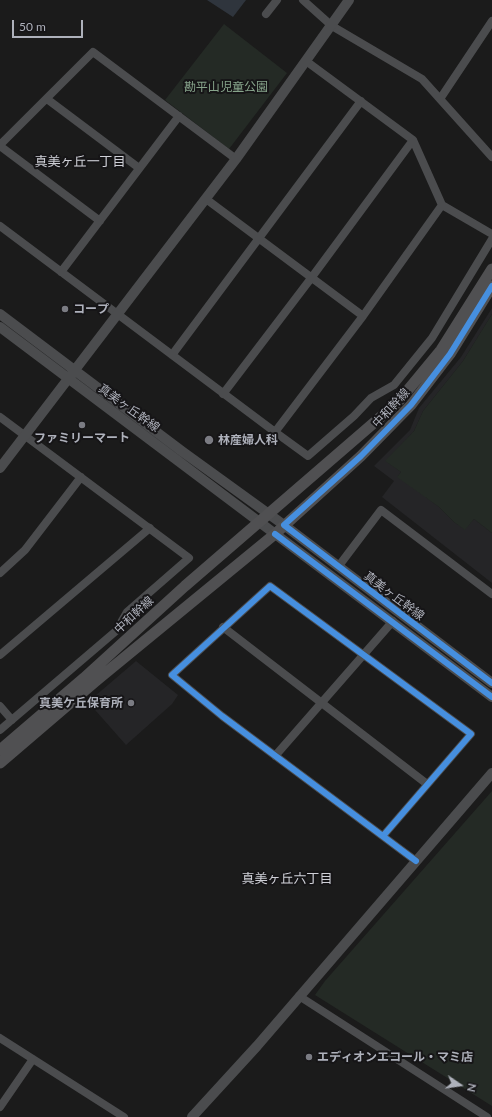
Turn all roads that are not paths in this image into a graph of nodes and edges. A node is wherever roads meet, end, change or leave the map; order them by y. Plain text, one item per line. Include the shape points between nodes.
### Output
1 (277, 0) edge
2 (303, 0) edge
3 (349, 0) edge
4 (266, 14) dead end
5 (492, 21) edge
6 (332, 26) junction
7 (306, 61) junction
8 (47, 99) junction
9 (440, 99) junction
10 (361, 101) junction
11 (179, 116) junction
12 (413, 140) junction
13 (0, 146) edge
14 (492, 157) edge
15 (236, 159) junction
16 (139, 168) junction
17 (206, 199) junction
18 (442, 205) junction
19 (100, 221) junction
20 (0, 226) edge
21 (492, 234) edge
22 (259, 237) junction
23 (492, 239) edge
24 (492, 269) edge
25 (61, 272) junction
26 (312, 277) junction
27 (492, 286) edge
28 (0, 314) edge
29 (117, 314) junction
30 (363, 316) junction
31 (0, 327) edge
32 (172, 355) junction
33 (74, 369) junction
34 (67, 379) junction
35 (223, 394) junction
36 (0, 417) edge
37 (275, 432) junction
38 (26, 436) junction
39 (0, 468) edge
40 (81, 477) junction
41 (264, 518) junction
42 (284, 525) junction
43 (150, 528) junction
44 (275, 534) junction
45 (338, 567) junction
46 (0, 573) edge
47 (492, 594) edge
48 (393, 622) junction
49 (223, 627) junction
50 (0, 655) edge
51 (363, 655) junction
52 (492, 683) edge
53 (492, 697) edge
54 (321, 703) junction
55 (0, 706) edge
56 (12, 720) junction
57 (0, 730) edge
58 (0, 750) edge
59 (275, 756) junction
60 (0, 763) edge
61 (492, 773) edge
62 (427, 784) junction
63 (383, 836) junction
64 (416, 861) junction
65 (299, 996) junction
66 (0, 1038) edge
67 (33, 1059) junction
68 (0, 1107) edge
69 (124, 1117) edge
70 (192, 1117) edge
71 (487, 1117) edge

1 - 4 street
2 - 6 street
3 - 6 street
5 - 9 street
6 - 7 street
6 - 9 street via 422,79
7 - 10 street
7 - 15 street
8 - 11 street via 93,52
8 - 13 street
8 - 16 street
9 - 14 street
10 - 12 street
10 - 22 street
11 - 15 street
11 - 16 street
12 - 18 street
12 - 26 street
13 - 19 street
15 - 17 street
16 - 19 street
17 - 22 street
17 - 29 street
18 - 21 street
18 - 30 street
19 - 25 street
20 - 25 street
22 - 26 street
22 - 32 street
23 - 37 street via 432,338 394,385 371,398 308,456
24 - 41 main road, 中和幹線 via 441,350 409,391
25 - 29 street
26 - 30 street
26 - 35 street
27 - 42 main road, 中和幹線 via 450,354 411,405 361,456
28 - 33 street, 真美ヶ丘幹線
29 - 32 street
29 - 33 street
30 - 37 street
31 - 34 street, 真美ヶ丘幹線
32 - 35 street
33 - 34 street
33 - 41 street, 真美ヶ丘幹線
34 - 38 street
34 - 41 street, 真美ヶ丘幹線
35 - 37 street
36 - 38 street
38 - 39 street
38 - 40 street
40 - 43 street
40 - 46 street via 25,550
41 - 42 street, 真美ヶ丘幹線
41 - 44 street, 真美ヶ丘幹線
41 - 58 main road, 中和幹線
42 - 44 main road, 中和幹線
42 - 45 street, 真美ヶ丘幹線
43 - 50 street
43 - 56 street via 189,558 127,612 116,631
44 - 48 street, 真美ヶ丘幹線
44 - 60 main road, 中和幹線
45 - 47 street via 381,510
45 - 52 street, 真美ヶ丘幹線
48 - 51 street
48 - 53 street, 真美ヶ丘幹線
49 - 51 street via 270,586
49 - 54 street
49 - 59 street via 172,675
51 - 54 street
51 - 62 street via 470,734
54 - 59 street
54 - 62 street
55 - 56 street
56 - 57 street
59 - 63 street
61 - 64 street
62 - 63 street
63 - 64 street
64 - 65 street
65 - 70 street
65 - 71 street
66 - 67 street
67 - 68 street
67 - 69 street

